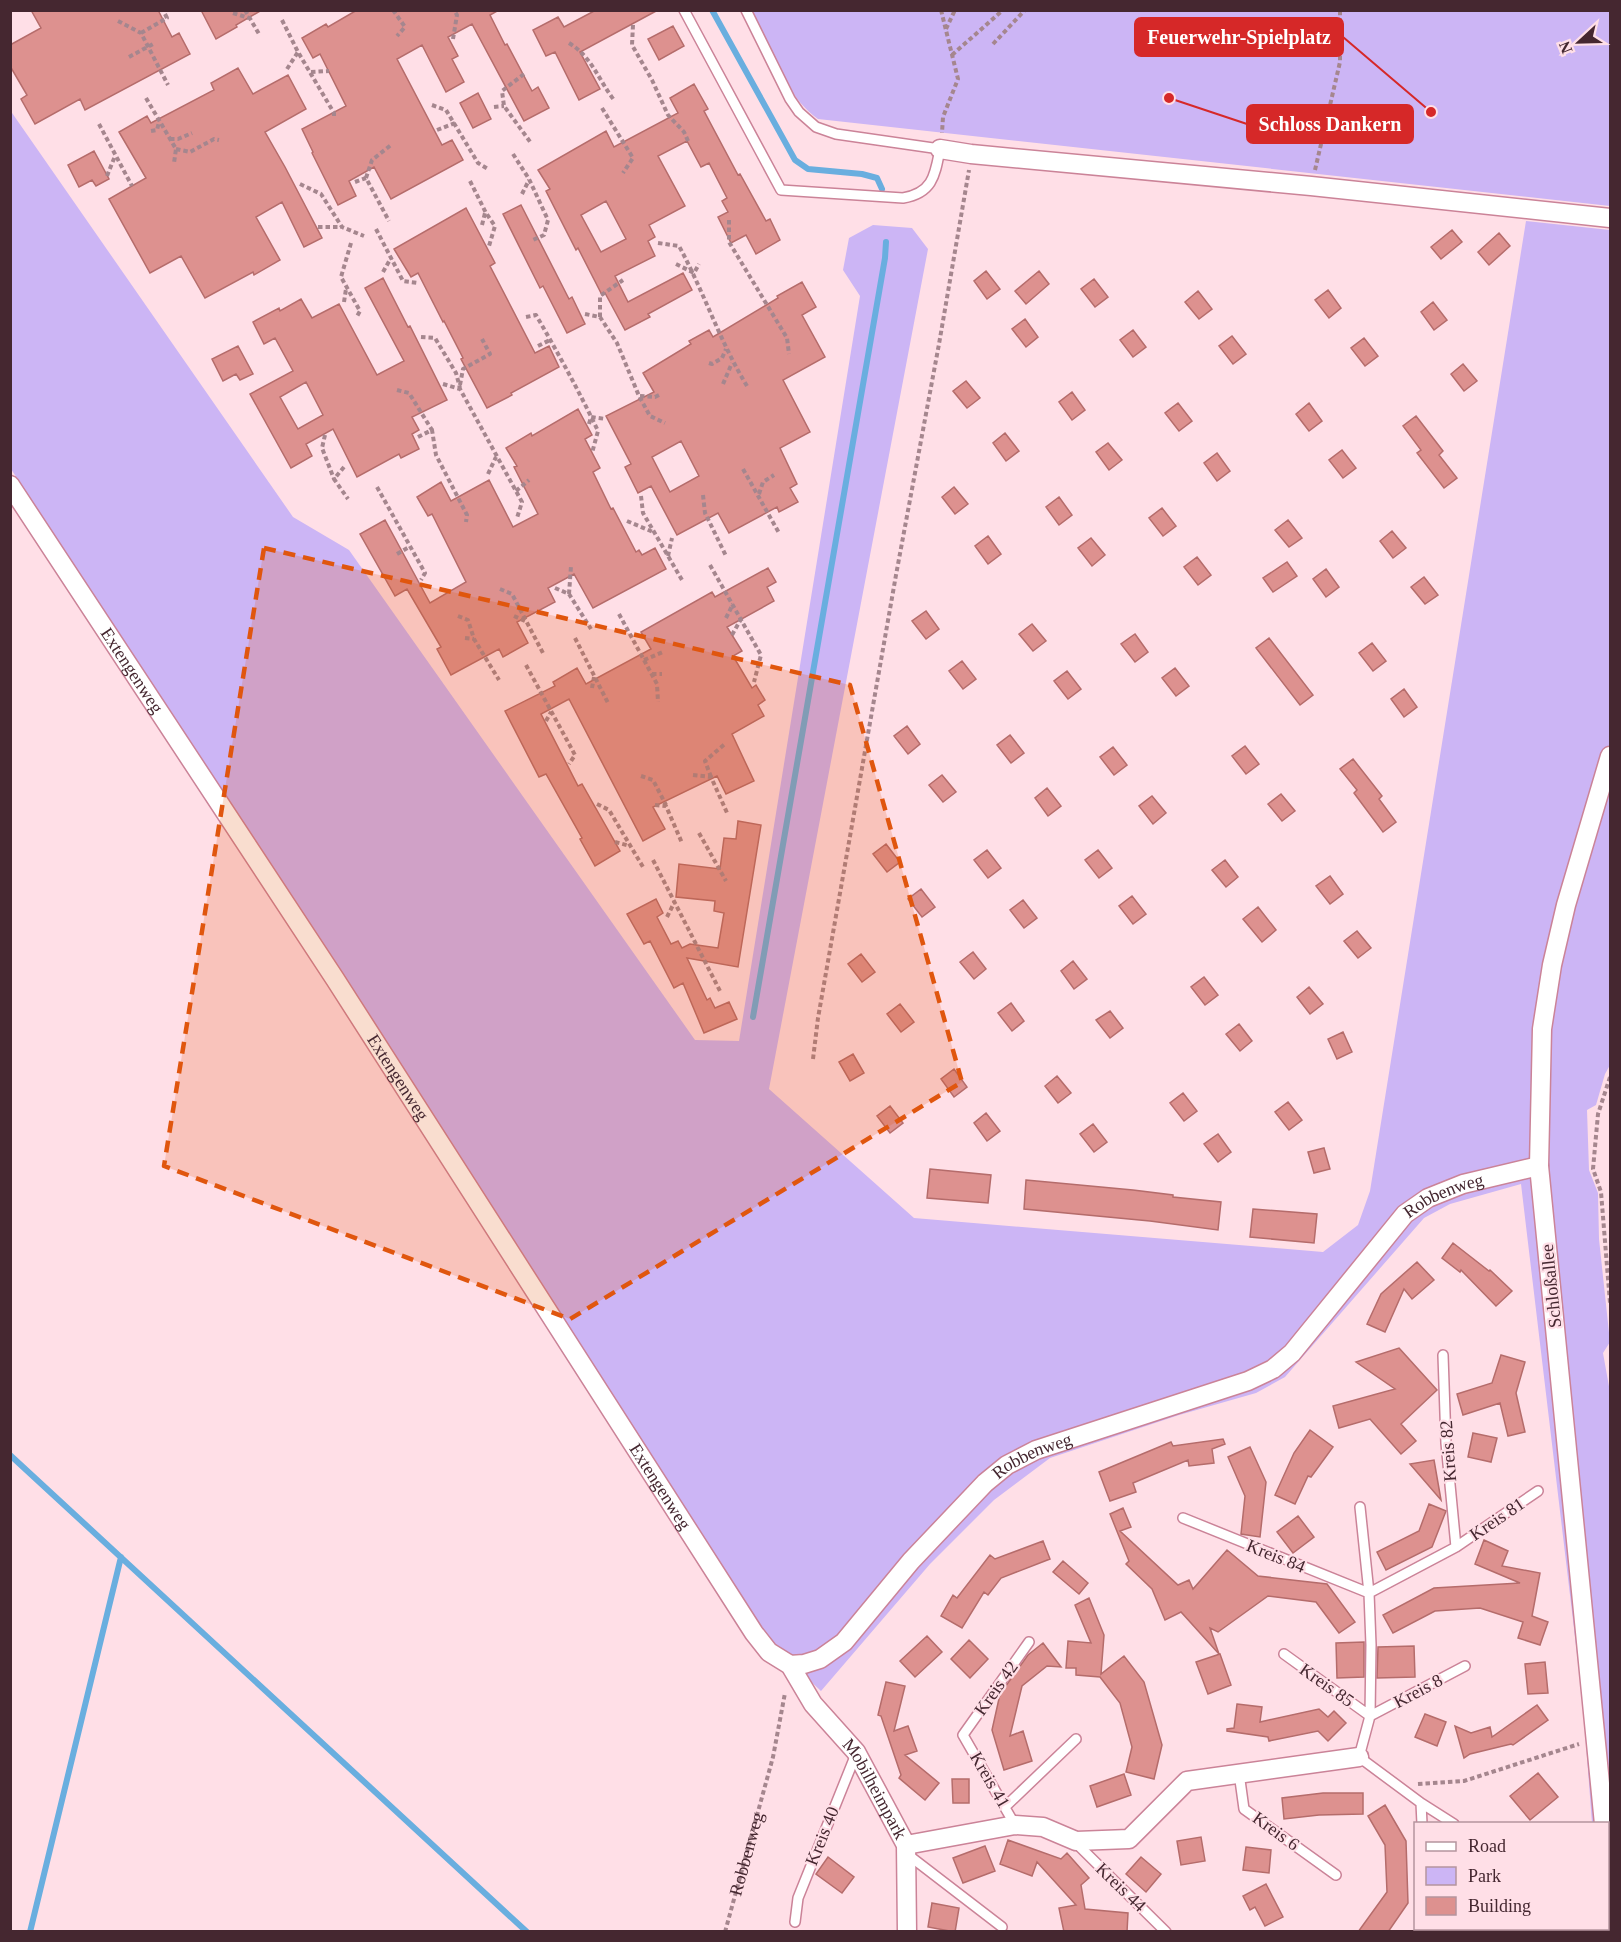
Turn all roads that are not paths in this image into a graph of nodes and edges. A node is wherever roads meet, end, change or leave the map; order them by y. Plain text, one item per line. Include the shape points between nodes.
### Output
1 (684, 10) edge
2 (746, 10) edge
3 (940, 148) junction
4 (1611, 218) edge
5 (10, 485) edge
6 (1611, 756) edge
7 (1539, 1166) junction
8 (1443, 1355) dead end
9 (1538, 1491) dead end
10 (1360, 1507) dead end
11 (1183, 1518) dead end
12 (1456, 1547) junction
13 (1369, 1593) junction
14 (1029, 1642) dead end
15 (1284, 1654) dead end
16 (790, 1665) junction
17 (1465, 1666) dead end
18 (1370, 1716) junction
19 (963, 1735) joint
20 (1076, 1739) dead end
21 (856, 1752) junction
22 (1359, 1757) junction
23 (1239, 1773) junction
24 (1420, 1803) junction
25 (1006, 1806) junction
26 (1422, 1822) edge
27 (1452, 1822) edge
28 (1604, 1822) edge
29 (1015, 1825) junction
30 (1076, 1841) junction
31 (906, 1849) junction
32 (1336, 1875) dead end
33 (1609, 1881) edge
34 (1611, 1905) edge
35 (795, 1922) dead end
36 (1002, 1927) dead end
37 (907, 1932) edge
38 (1166, 1932) edge

1 - 3 lane via 781,190 913,196 931,183
2 - 3 lane via 790,99 806,120 836,134
3 - 4 street
5 - 16 street, Extengenweg via 335,979 754,1633 770,1652
6 - 7 street, Schloßallee via 1552,965 1542,1029
7 - 16 street, Robbenweg via 1463,1184 1428,1198 1405,1215 1292,1353 1273,1369 1248,1381 1036,1450 1007,1465 911,1561 844,1642 820,1659
7 - 28 street, Schloßallee
8 - 12 lane, Kreis 82
9 - 12 lane, Kreis 81
10 - 13 lane
11 - 13 lane, Kreis 84
12 - 13 lane, Kreis 81
13 - 18 lane
14 - 19 lane, Kreis 42
15 - 18 lane, Kreis 85
16 - 21 street, Mobilheimpark via 813,1704
17 - 18 lane, Kreis 8
18 - 22 lane
19 - 25 lane, Kreis 41
20 - 25 lane
21 - 31 street, Mobilheimpark
21 - 35 lane, Kreis 40 via 798,1898
22 - 23 street
22 - 24 lane
23 - 30 street via 1187,1781 1129,1839
23 - 32 lane, Kreis 6 via 1244,1809
24 - 26 lane
24 - 27 lane
25 - 29 lane, Kreis 41
29 - 30 street via 1043,1827
29 - 31 street
30 - 38 lane, Kreis 44
31 - 36 lane
31 - 37 street, Mobilheimpark
33 - 34 street

